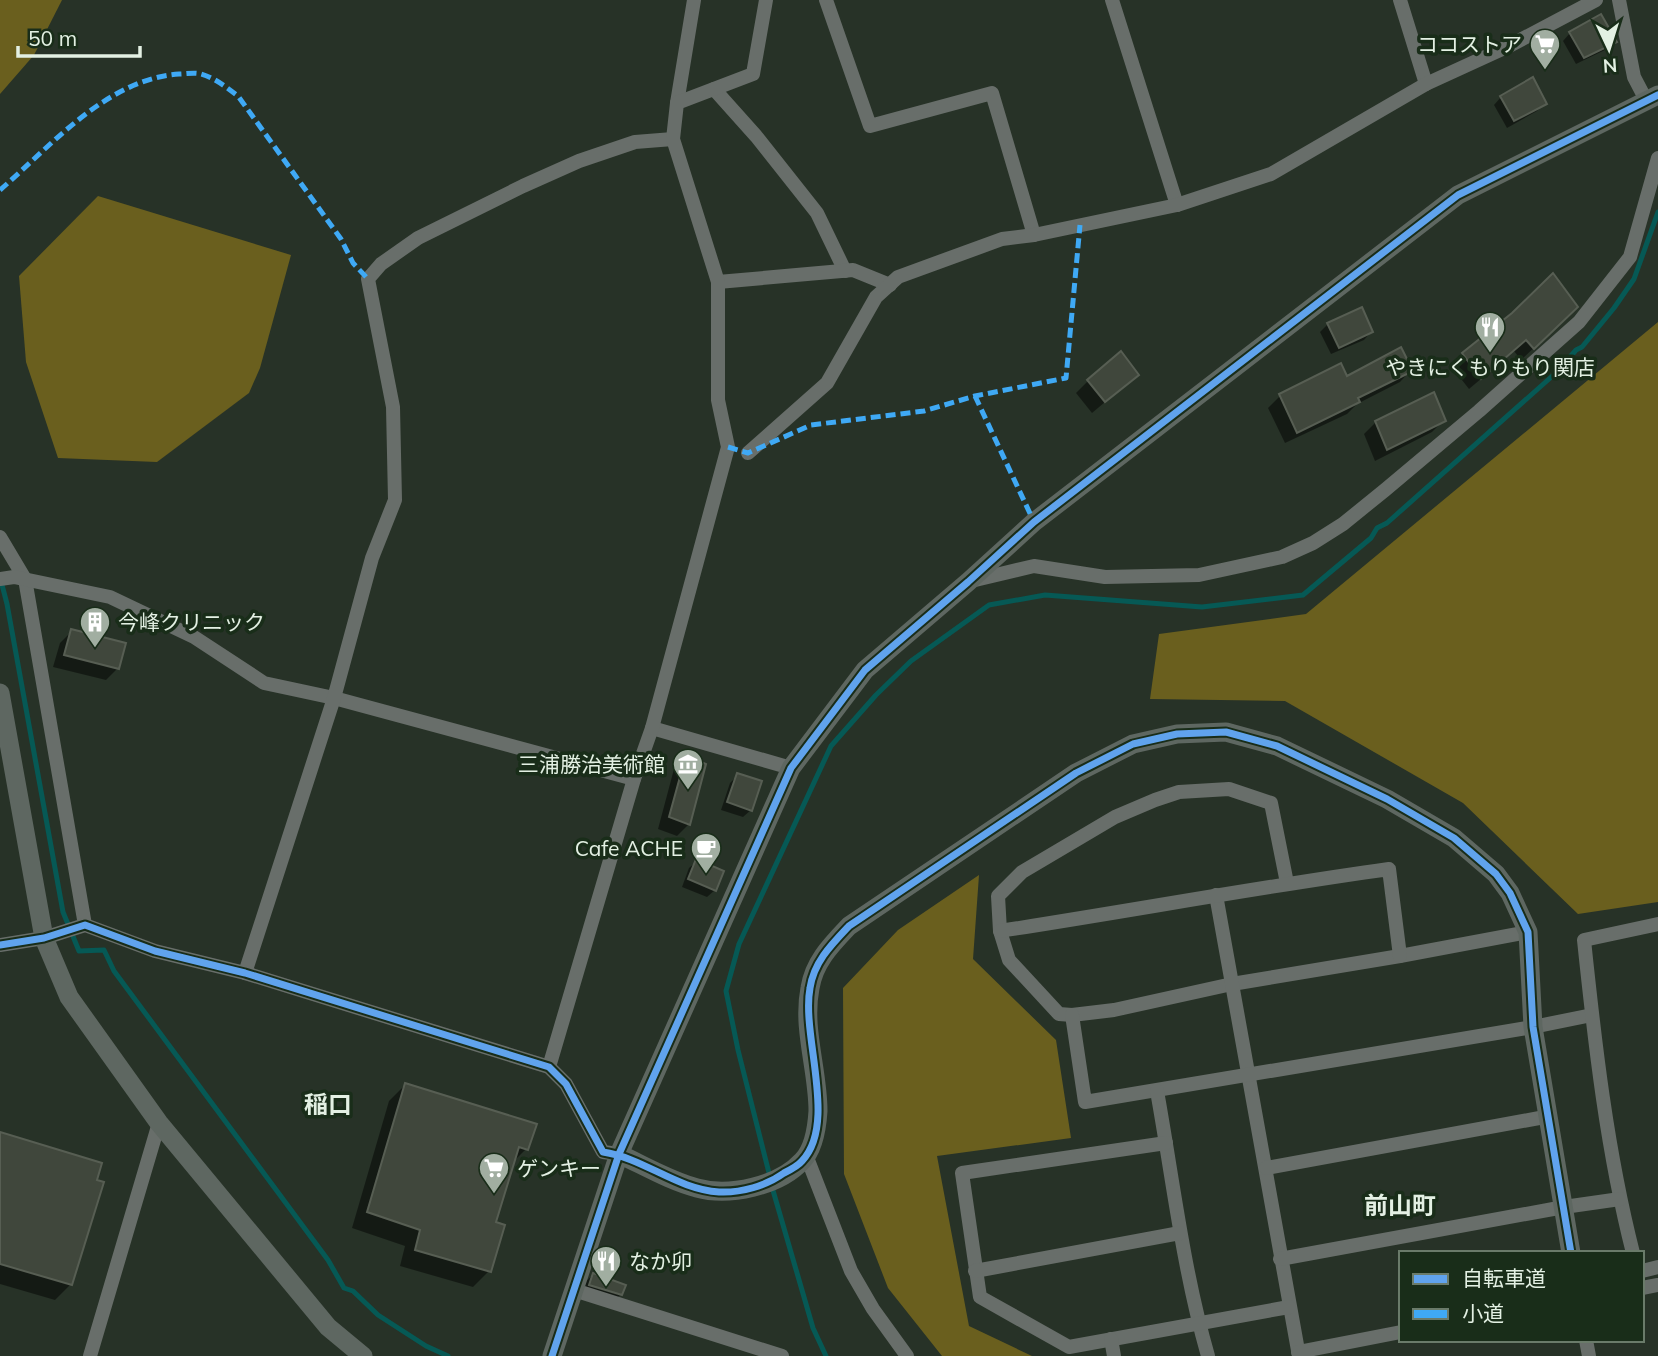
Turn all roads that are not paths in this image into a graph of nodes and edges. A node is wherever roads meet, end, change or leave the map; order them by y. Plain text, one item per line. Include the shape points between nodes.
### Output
1 (694, 0) edge
2 (766, 0) edge
3 (826, 0) edge
4 (1112, 0) edge
5 (1400, 0) edge
6 (1596, 0) edge
7 (1619, 0) edge
8 (1426, 84) junction
9 (715, 89) junction
10 (1652, 97) edge
11 (677, 103) junction
12 (673, 139) junction
13 (1658, 158) edge
14 (1177, 205) junction
15 (1034, 235) junction
16 (845, 271) junction
17 (718, 282) junction
18 (890, 285) junction
19 (748, 453) dead end
20 (0, 537) edge
21 (13, 578) edge
22 (968, 582) junction
23 (0, 693) edge
24 (334, 698) junction
25 (652, 728) junction
26 (791, 768) junction
27 (634, 779) junction
28 (1287, 883) junction
29 (1216, 895) junction
30 (1658, 924) edge
31 (85, 925) junction
32 (1000, 930) junction
33 (1528, 932) junction
34 (44, 938) junction
35 (0, 945) edge
36 (1400, 957) junction
37 (245, 973) junction
38 (1232, 984) junction
39 (1072, 1015) junction
40 (1592, 1015) junction
41 (1533, 1027) junction
42 (549, 1067) junction
43 (1249, 1075) junction
44 (1157, 1091) junction
45 (1550, 1116) junction
46 (159, 1123) junction
47 (1166, 1143) junction
48 (619, 1154) junction
49 (804, 1158) junction
50 (1266, 1168) junction
51 (1620, 1199) junction
52 (1564, 1207) junction
53 (1180, 1233) junction
54 (1572, 1251) edge
55 (1633, 1251) edge
56 (1280, 1259) junction
57 (975, 1271) junction
58 (574, 1290) junction
59 (1289, 1307) junction
60 (1198, 1323) junction
61 (1399, 1332) edge
62 (1111, 1339) junction
63 (1298, 1354) edge
64 (90, 1356) edge
65 (363, 1356) edge
66 (552, 1356) edge
67 (782, 1356) edge
68 (907, 1356) edge
69 (1114, 1356) edge
70 (1208, 1356) edge

1 - 11 street
2 - 9 street via 753,74
3 - 15 street via 870,126 992,93
4 - 14 street
5 - 8 street
6 - 8 street
7 - 10 street via 1634,77
8 - 14 street via 1270,174
9 - 11 street
9 - 16 street via 817,213
10 - 22 street via 1458,195 1034,522
11 - 12 street
12 - 17 street
12 - 24 street via 635,142 523,186 418,238 368,279 393,407 395,500 372,558
13 - 22 street via 1630,257 1580,322 1385,490 1313,543 1282,557 1199,575 1105,577 1034,566
14 - 15 street
15 - 18 street via 1002,239 898,277
16 - 17 street
16 - 18 street
17 - 25 street via 718,400 728,447
18 - 19 street via 876,297 827,383
20 - 21 street
21 - 24 street via 110,597 194,638 264,683
21 - 31 street
22 - 26 street via 865,670
23 - 34 street
24 - 27 street
24 - 37 street
25 - 26 street
25 - 27 street
26 - 48 street
27 - 42 street
28 - 29 street
28 - 32 street via 1271,803 1229,789 1179,792 1115,817 1022,872 998,896
28 - 36 street via 1389,869
29 - 32 street
29 - 38 street
30 - 40 street via 1584,940
31 - 34 street
31 - 37 street via 155,951
32 - 39 street via 1009,960 1059,1014
33 - 36 street
33 - 41 street
33 - 49 street via 1496,874 1454,838 1387,799 1277,746 1226,732 1177,734 1133,744 1076,773 863,916 822,955 810,985 807,1009 818,1115 814,1139
34 - 35 street
34 - 46 street via 69,997
36 - 38 street
37 - 42 street
38 - 39 street
38 - 43 street
39 - 44 street via 1085,1102
40 - 41 street
40 - 51 street
41 - 43 street
41 - 45 street
42 - 48 street via 566,1084 603,1152
43 - 44 street
43 - 50 street
44 - 47 street
45 - 50 street
45 - 52 street
46 - 64 street
46 - 65 street via 328,1327
47 - 53 street
47 - 57 street via 961,1173
48 - 49 street via 673,1180 720,1192 776,1179
48 - 58 street
49 - 68 street via 851,1270
50 - 56 street
51 - 52 street
51 - 55 street
52 - 54 street
52 - 56 street
53 - 57 street
53 - 60 street
56 - 59 street
57 - 62 street via 980,1297 1069,1346
58 - 66 street
58 - 67 street
59 - 60 street
59 - 63 street
60 - 62 street
60 - 70 street
61 - 63 street
62 - 69 street

